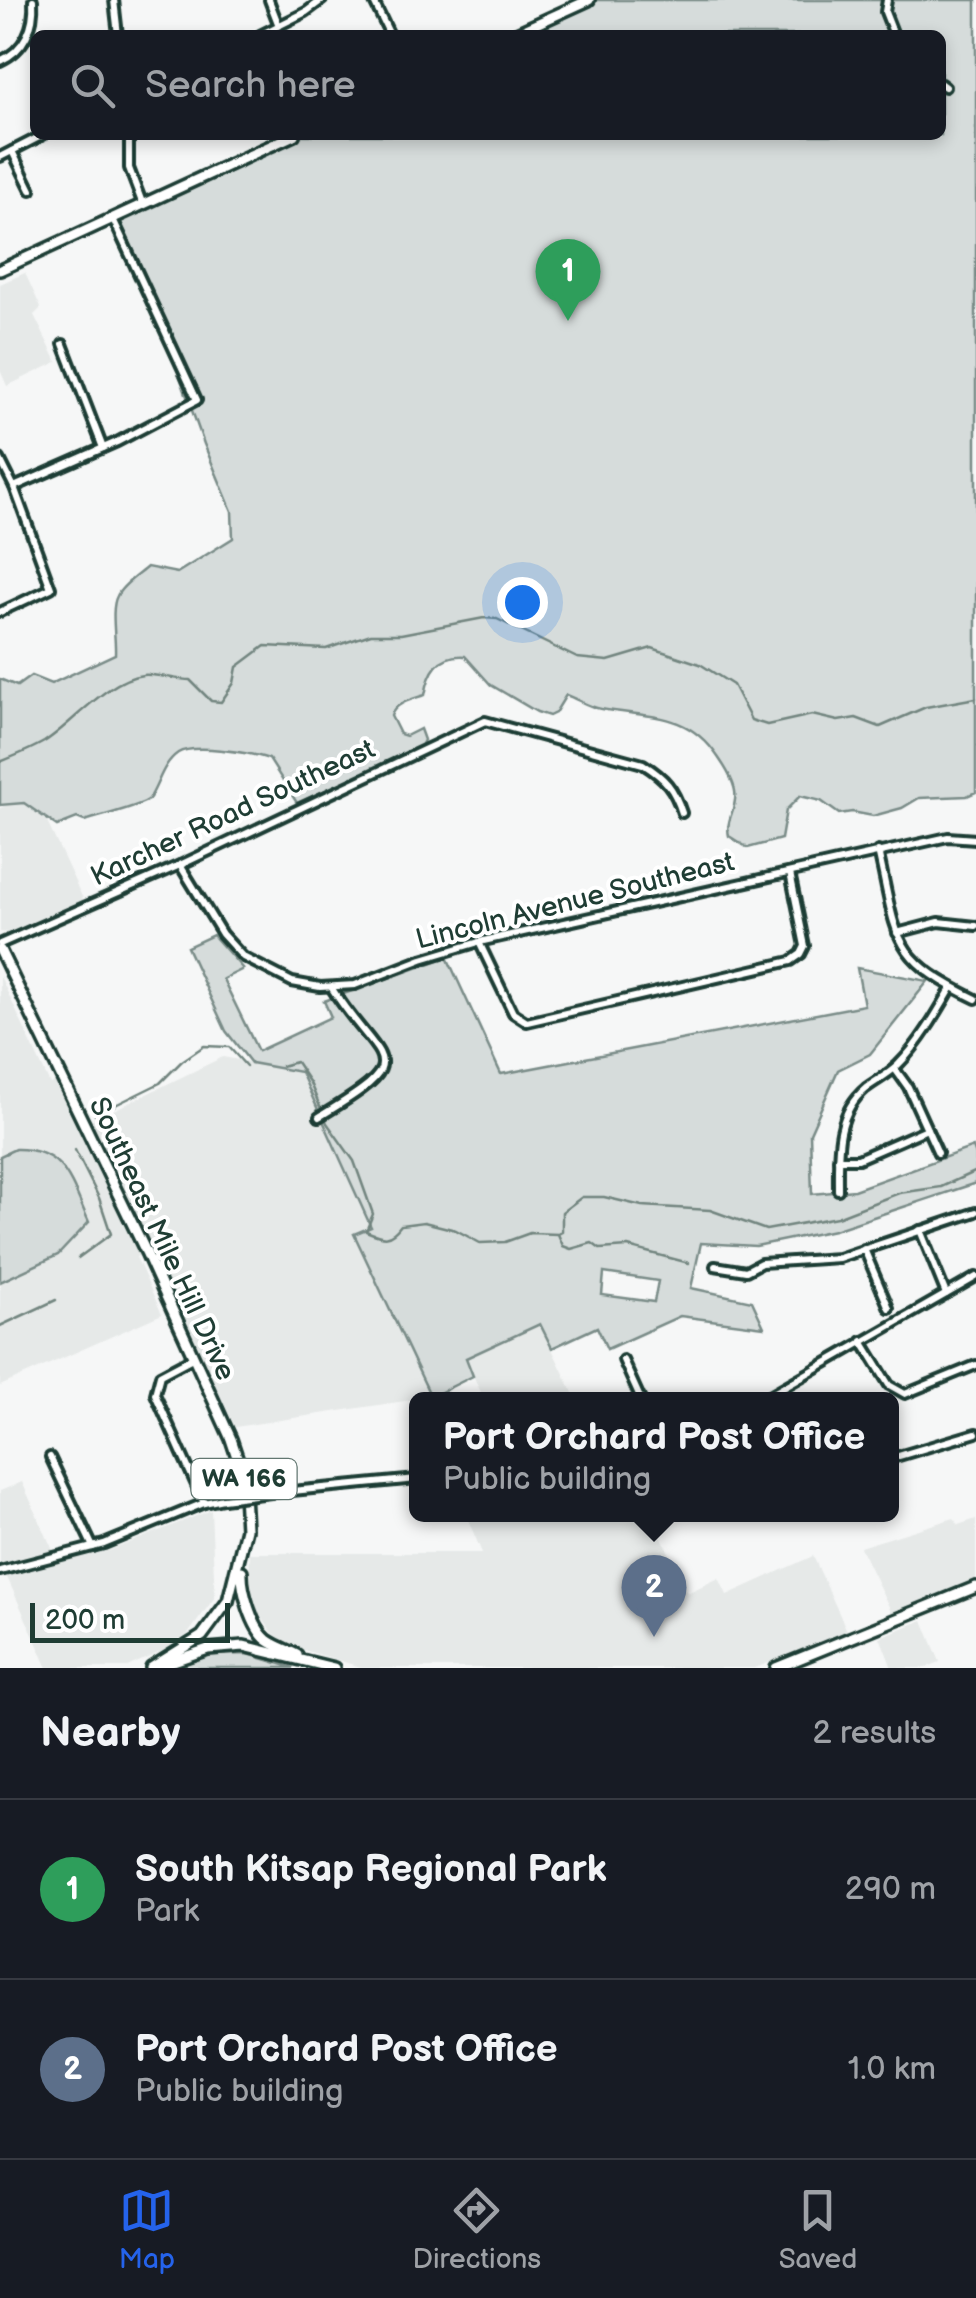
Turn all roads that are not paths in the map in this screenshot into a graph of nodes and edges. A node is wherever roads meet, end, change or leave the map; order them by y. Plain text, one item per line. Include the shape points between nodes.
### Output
1 (33, 0) edge
2 (114, 0) edge
3 (269, 0) edge
4 (322, 0) edge
5 (373, 0) edge
6 (588, 0) edge
7 (887, 0) edge
8 (279, 26) junction
9 (30, 30) edge
10 (117, 30) edge
11 (271, 30) edge
12 (388, 30) edge
13 (523, 30) edge
14 (892, 30) edge
15 (30, 32) edge
16 (0, 61) edge
17 (33, 140) edge
18 (129, 140) edge
19 (283, 140) edge
20 (12, 151) junction
21 (0, 157) edge
22 (31, 190) dead end
23 (143, 205) junction
24 (113, 218) junction
25 (0, 270) edge
26 (62, 344) dead end
27 (104, 448) junction
28 (0, 459) edge
29 (14, 487) junction
30 (0, 612) edge
31 (682, 814) dead end
32 (976, 840) edge
33 (878, 851) junction
34 (180, 864) junction
35 (790, 872) junction
36 (976, 926) edge
37 (897, 933) junction
38 (480, 942) junction
39 (0, 947) edge
40 (331, 987) junction
41 (952, 987) junction
42 (976, 998) edge
43 (895, 1068) junction
44 (319, 1117) dead end
45 (927, 1128) junction
46 (938, 1153) dead end
47 (838, 1159) junction
48 (838, 1190) dead end
49 (975, 1214) edge
50 (920, 1230) junction
51 (864, 1249) junction
52 (715, 1266) dead end
53 (976, 1277) edge
54 (946, 1294) junction
55 (888, 1308) dead end
56 (862, 1341) junction
57 (194, 1357) junction
58 (623, 1360) dead end
59 (976, 1365) edge
60 (637, 1392) edge
61 (774, 1392) edge
62 (976, 1433) edge
63 (50, 1456) dead end
64 (899, 1456) edge
65 (409, 1480) edge
66 (204, 1503) junction
67 (93, 1547) junction
68 (242, 1556) junction
69 (0, 1571) edge
70 (976, 1586) edge
71 (225, 1607) junction
72 (254, 1617) junction
73 (214, 1622) junction
74 (226, 1646) junction
75 (244, 1646) junction
76 (308, 1660) junction
77 (152, 1668) edge
78 (334, 1668) edge
79 (776, 1668) edge

1 - 9 street
2 - 10 street
3 - 8 street
4 - 8 street
5 - 12 street
6 - 13 main road
7 - 14 street
8 - 11 street
15 - 16 street
17 - 20 street
18 - 23 street via 129,168
19 - 23 main road
20 - 21 street
20 - 22 street
23 - 24 main road
24 - 25 main road
24 - 27 street via 196,400
26 - 27 street
27 - 29 street
28 - 29 street
29 - 30 street via 52,588
31 - 34 street, Karcher Road Southeast via 666,779 643,764 485,722
32 - 33 street, Lincoln Avenue Southeast via 948,837
33 - 35 street, Lincoln Avenue Southeast
33 - 37 street
34 - 39 street, Karcher Road Southeast
34 - 40 street, Lincoln Avenue Southeast via 243,957 292,982
35 - 38 street, Lincoln Avenue Southeast
35 - 38 street via 804,946 790,962 527,1022 513,1013
36 - 37 street via 939,922
37 - 41 street via 913,960
38 - 40 street, Lincoln Avenue Southeast via 355,986
39 - 57 main road, Southeast Mile Hill Drive / WA 166
40 - 44 street via 376,1044 382,1072
41 - 42 street
41 - 43 street
43 - 45 street
43 - 47 street via 848,1110
45 - 46 street
45 - 47 street via 858,1159
47 - 48 street
49 - 50 street
50 - 51 street
50 - 54 street
51 - 52 street via 746,1271
51 - 55 street
53 - 54 street
54 - 56 street
56 - 59 street via 889,1384 905,1394
56 - 61 street
57 - 66 street via 160,1375 155,1394
57 - 68 main road, Southeast Mile Hill Drive / WA 166 via 244,1475
58 - 60 street
62 - 64 street
63 - 67 street
65 - 66 street, bridge
66 - 67 street
67 - 69 street
68 - 71 main road, Southeast Mile Hill Drive / WA 166
68 - 72 main road, Southeast Mile Hill Drive / WA 166 via 243,1597
70 - 79 main road
71 - 72 main road via 240,1605
71 - 73 main road, WA 166
72 - 75 main road via 253,1638
72 - 76 main road via 267,1640
73 - 74 main road
73 - 77 main road
74 - 75 main road
74 - 77 main road
75 - 76 main road
76 - 78 main road

